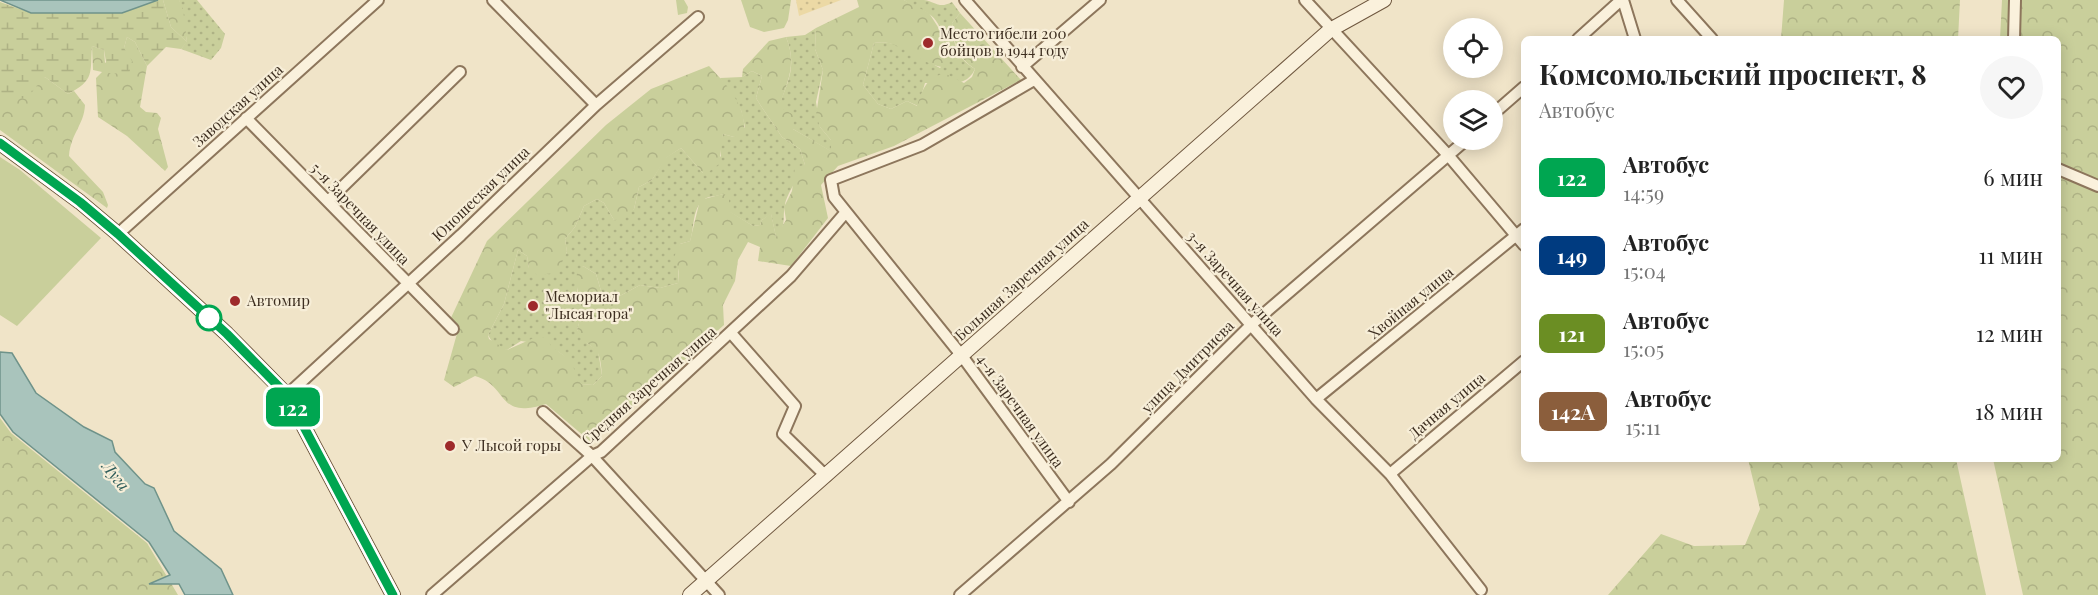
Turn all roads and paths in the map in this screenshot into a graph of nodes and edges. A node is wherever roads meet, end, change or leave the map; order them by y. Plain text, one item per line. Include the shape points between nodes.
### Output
1 (378, 0) edge
2 (493, 0) edge
3 (965, 0) edge
4 (1100, 0) edge
5 (1305, 0) edge
6 (1384, 0) edge
7 (1622, 0) edge
8 (1677, 0) edge
9 (2015, 0) edge
10 (698, 17) dead end
11 (1330, 30) junction
12 (1581, 36) edge
13 (1634, 36) edge
14 (1709, 36) edge
15 (2014, 36) edge
16 (1022, 67) junction
17 (460, 72) dead end
18 (1034, 80) junction
19 (1521, 90) edge
20 (596, 105) junction
21 (1503, 106) edge
22 (246, 118) junction
23 (0, 143) edge
24 (1454, 150) edge
25 (1448, 155) junction
26 (2061, 170) edge
27 (2098, 186) edge
28 (1137, 198) junction
29 (328, 201) junction
30 (846, 212) junction
31 (1520, 233) edge
32 (118, 234) junction
33 (408, 285) junction
34 (1252, 324) junction
35 (453, 329) dead end
36 (731, 333) junction
37 (962, 356) junction
38 (1521, 364) edge
39 (287, 395) junction
40 (1316, 399) junction
41 (543, 412) dead end
42 (592, 456) junction
43 (1390, 474) junction
44 (826, 476) junction
45 (1069, 502) junction
46 (705, 581) junction
47 (1481, 590) dead end
48 (393, 595) edge
49 (432, 595) edge
50 (690, 595) edge
51 (719, 595) edge
52 (960, 595) edge

1 - 22 street, Заводская улица
2 - 20 street
3 - 16 street, 3-я Заречная улица
4 - 16 street
5 - 11 street
6 - 11 street, Большая Заречная улица
7 - 12 street
7 - 13 street
8 - 14 street
9 - 15 street
10 - 20 street, Юношеская улица
11 - 25 street
11 - 28 street, Большая Заречная улица
16 - 18 street, 3-я Заречная улица
17 - 29 street
18 - 28 street, 3-я Заречная улица
18 - 30 street, 4-я Заречная улица via 922,145 831,180 834,198
19 - 21 street
20 - 33 street, Юношеская улица
22 - 29 street, 5-я Заречная улица
22 - 32 street, Заводская улица
23 - 32 street
24 - 25 street, улица Дмитриева
25 - 31 street
25 - 34 street, улица Дмитриева
26 - 27 street
28 - 34 street, 3-я Заречная улица
28 - 37 street, Большая Заречная улица
29 - 33 street, 5-я Заречная улица
30 - 36 street, Средняя Заречная улица via 791,276
30 - 37 street, 4-я Заречная улица
31 - 40 street, Хвойная улица
32 - 39 street
33 - 35 street, 5-я Заречная улица
33 - 39 street, Юношеская улица
34 - 40 street, 3-я Заречная улица
34 - 45 street, улица Дмитриева
36 - 42 street, Средняя Заречная улица
36 - 44 street via 795,406 783,434
37 - 44 street, Большая Заречная улица
37 - 45 street, 4-я Заречная улица
38 - 43 street, Дачная улица
39 - 48 street
40 - 43 street, 3-я Заречная улица
41 - 42 street
42 - 46 street
42 - 49 street, Средняя Заречная улица
43 - 47 street, 3-я Заречная улица
44 - 46 street, Большая Заречная улица
45 - 52 street, улица Дмитриева
46 - 50 street, Большая Заречная улица
46 - 51 street

